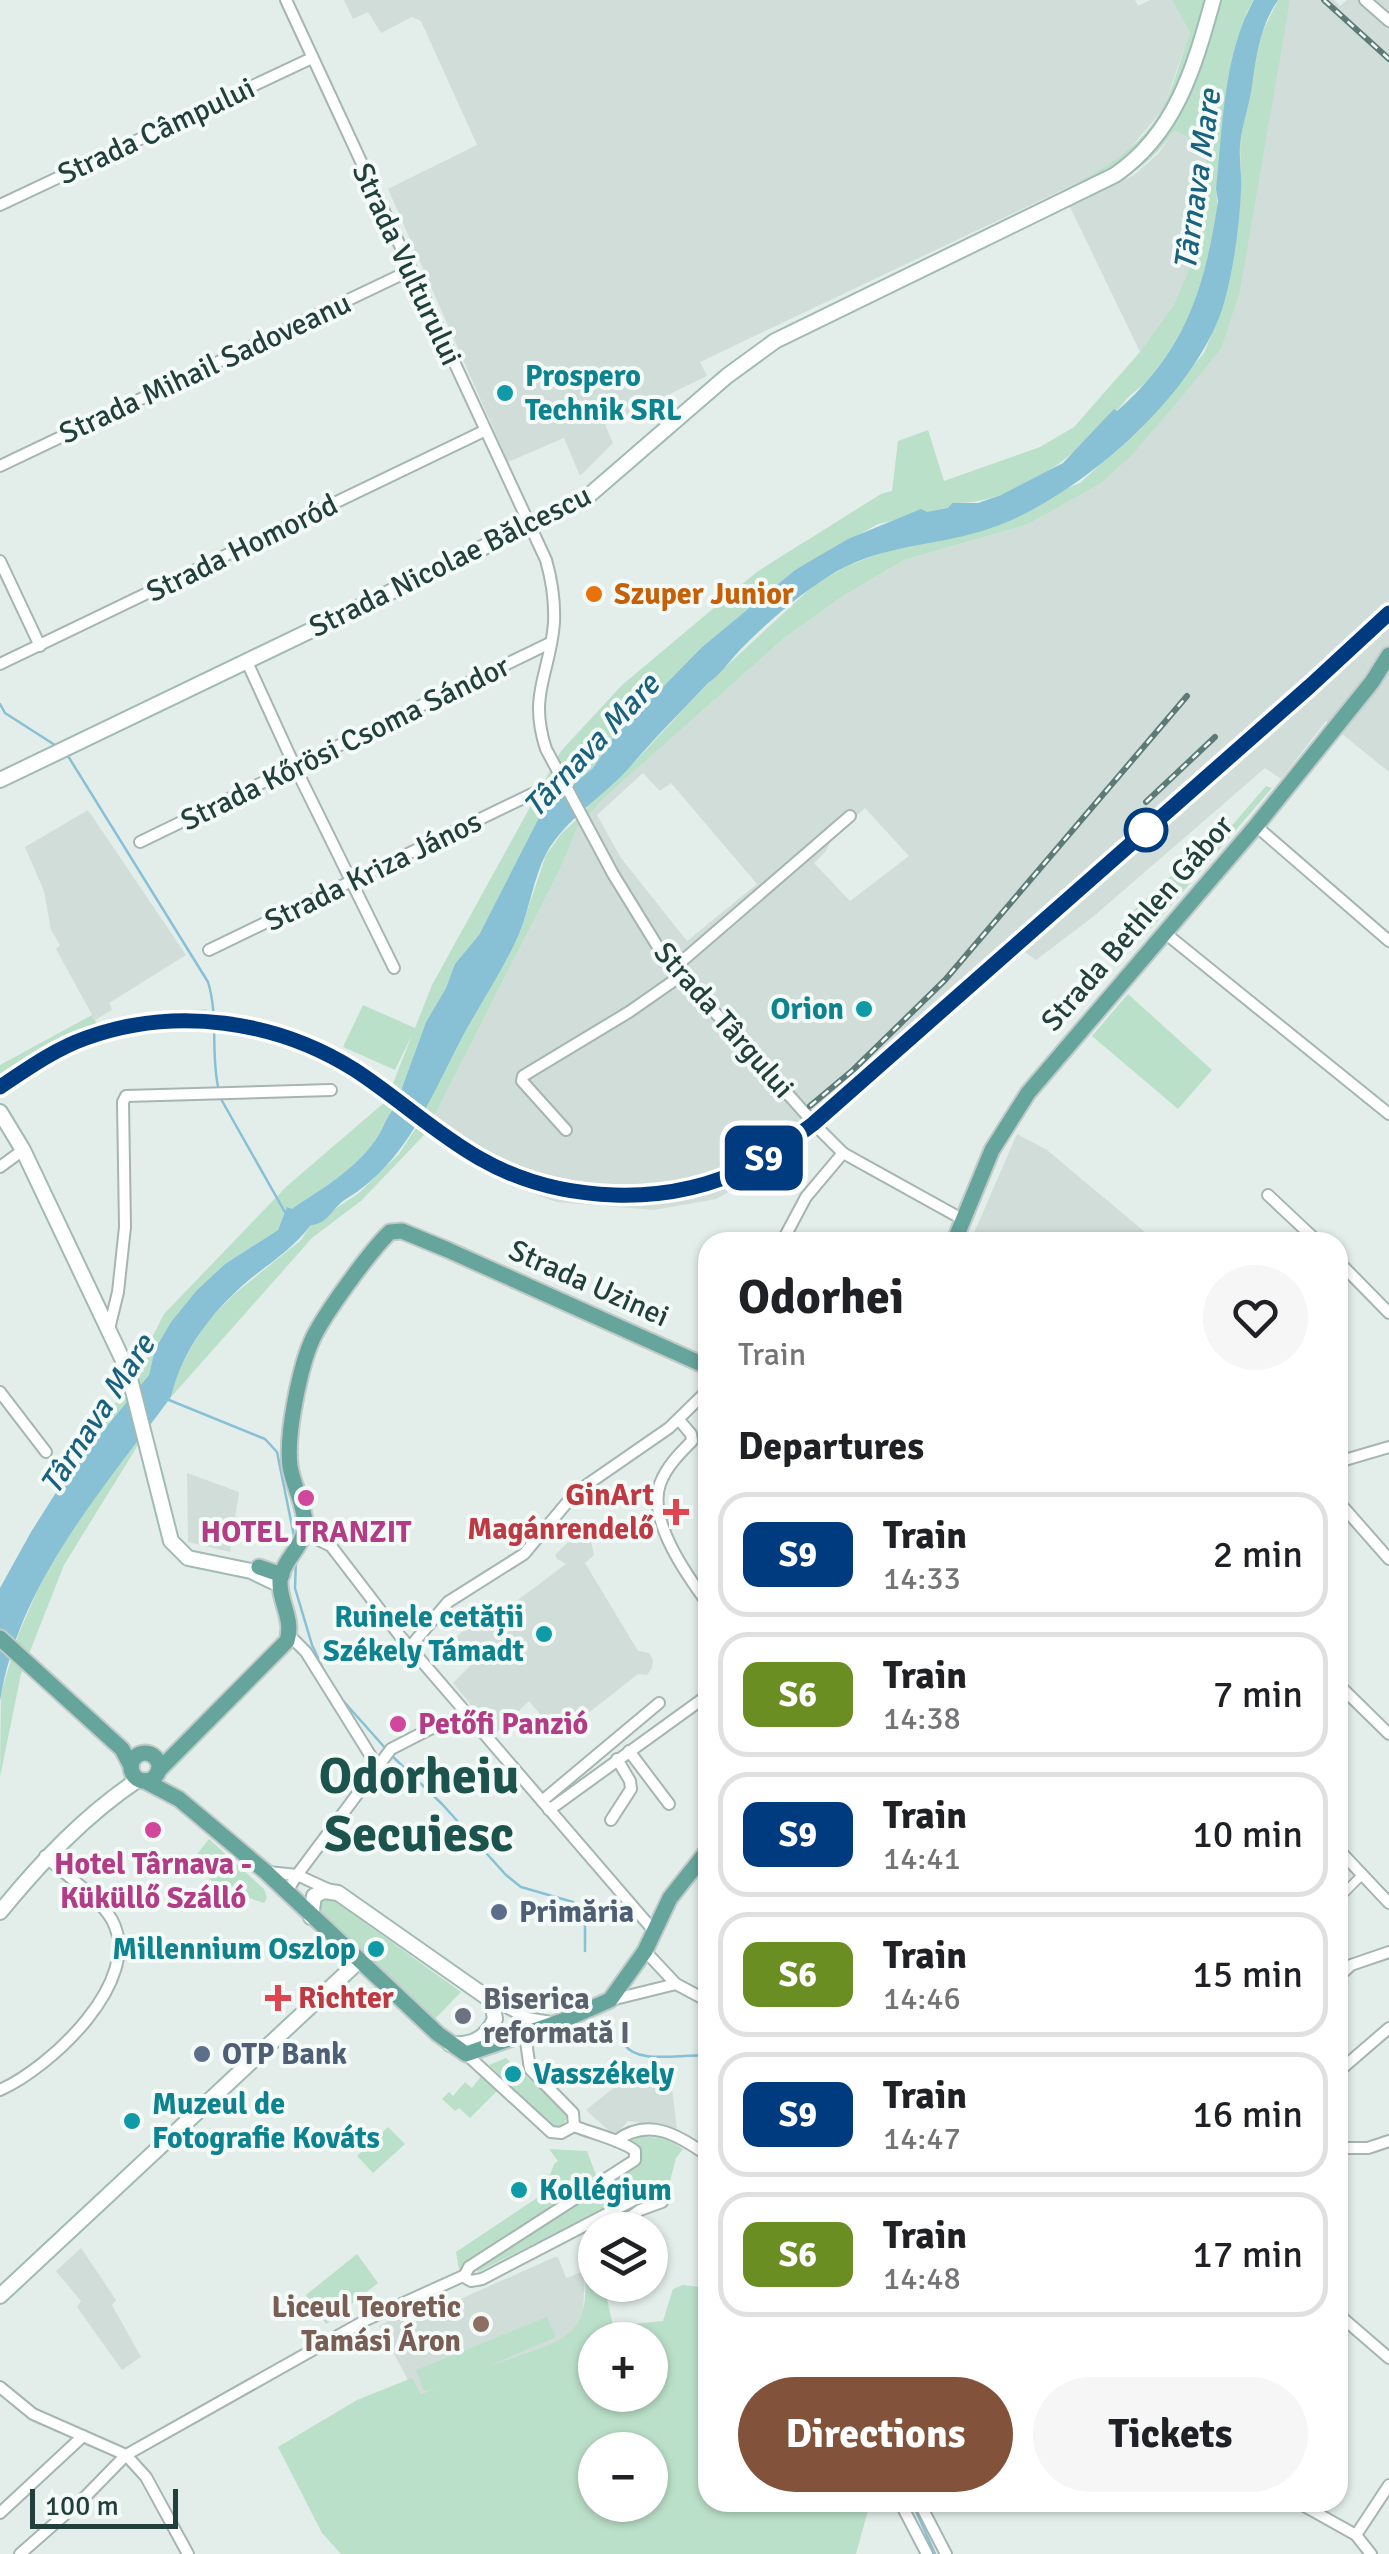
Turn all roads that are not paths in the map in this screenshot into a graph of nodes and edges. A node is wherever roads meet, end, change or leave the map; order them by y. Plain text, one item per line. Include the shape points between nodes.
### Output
1 (286, 0) edge
2 (1213, 0) edge
3 (1365, 0) edge
4 (1389, 21) edge
5 (312, 58) junction
6 (0, 205) edge
7 (411, 270) junction
8 (484, 431) junction
9 (0, 466) edge
10 (531, 526) junction
11 (0, 560) edge
12 (550, 643) junction
13 (40, 646) junction
14 (1389, 655) edge
15 (247, 662) junction
16 (0, 664) edge
17 (294, 767) junction
18 (0, 780) edge
19 (536, 792) dead end
20 (850, 816) dead end
21 (1256, 826) junction
22 (140, 842) dead end
23 (352, 883) junction
24 (1165, 933) junction
25 (1389, 941) edge
26 (209, 950) dead end
27 (394, 968) dead end
28 (678, 972) junction
29 (332, 1090) dead end
30 (0, 1112) edge
31 (1389, 1114) edge
32 (566, 1130) dead end
33 (23, 1150) junction
34 (844, 1153) junction
35 (0, 1167) edge
36 (1268, 1195) dead end
37 (962, 1219) junction
38 (787, 1232) edge
39 (957, 1232) edge
40 (1307, 1232) edge
41 (1348, 1272) edge
42 (1389, 1313) edge
43 (109, 1329) junction
44 (698, 1362) edge
45 (0, 1392) edge
46 (698, 1400) edge
47 (678, 1420) junction
48 (1389, 1447) edge
49 (46, 1452) dead end
50 (1348, 1459) edge
51 (1348, 1512) edge
52 (297, 1546) junction
53 (1389, 1559) edge
54 (258, 1567) junction
55 (239, 1568) junction
56 (281, 1580) junction
57 (698, 1588) edge
58 (289, 1628) junction
59 (0, 1638) edge
60 (410, 1647) junction
61 (1348, 1694) edge
62 (698, 1701) edge
63 (659, 1703) dead end
64 (472, 1716) junction
65 (99, 1727) junction
66 (199, 1730) junction
67 (1389, 1734) edge
68 (629, 1751) junction
69 (149, 1754) junction
70 (617, 1759) junction
71 (377, 1766) junction
72 (144, 1773) junction
73 (669, 1804) dead end
74 (545, 1805) junction
75 (611, 1820) dead end
76 (45, 1856) junction
77 (1348, 1860) edge
78 (698, 1863) edge
79 (266, 1872) junction
80 (1363, 1874) junction
81 (297, 1875) junction
82 (1348, 1889) edge
83 (333, 1891) junction
84 (286, 1892) junction
85 (1389, 1902) edge
86 (0, 1912) edge
87 (311, 1917) junction
88 (654, 1931) junction
89 (644, 1951) junction
90 (1389, 1952) edge
91 (359, 1961) junction
92 (1348, 1968) edge
93 (676, 1984) junction
94 (698, 1992) edge
95 (488, 1998) junction
96 (610, 2000) junction
97 (562, 2022) junction
98 (1389, 2028) edge
99 (525, 2035) junction
100 (449, 2044) junction
101 (466, 2054) junction
102 (1348, 2063) edge
103 (0, 2090) edge
104 (574, 2126) junction
105 (616, 2141) junction
106 (1389, 2141) edge
107 (1348, 2148) edge
108 (698, 2149) edge
109 (611, 2212) edge
110 (637, 2212) edge
111 (578, 2229) edge
112 (464, 2276) junction
113 (0, 2296) edge
114 (1348, 2323) edge
115 (1389, 2358) edge
116 (0, 2388) edge
117 (83, 2436) junction
118 (126, 2455) junction
119 (1389, 2485) edge
120 (905, 2512) edge
121 (924, 2512) edge
122 (1315, 2512) edge
123 (0, 2513) edge
124 (1356, 2534) junction
125 (20, 2554) edge
126 (188, 2554) edge
127 (927, 2554) edge
128 (946, 2554) edge
129 (1370, 2554) edge

1 - 5 street, Strada Vulturului
2 - 10 main road, Strada Nicolae Bălcescu via 1179,102 1128,166 775,341 604,485
3 - 4 street
5 - 6 street, Strada Câmpului
5 - 7 street, Strada Vulturului
7 - 8 street, Strada Vulturului
7 - 9 street, Strada Mihail Sadoveanu
8 - 10 street, Strada Vulturului
8 - 13 street, Strada Homoród
10 - 12 street, Strada Târgului via 552,588
10 - 15 main road, Strada Nicolae Bălcescu
11 - 13 street
12 - 17 street, Strada Kőrösi Csoma Sándor
12 - 28 street, Strada Târgului via 538,690 546,748
13 - 16 street, Strada Homoród
14 - 21 main road, Strada Bethlen Gábor
15 - 17 street
15 - 18 main road, Strada Nicolae Bălcescu
17 - 22 street, Strada Kőrösi Csoma Sándor
17 - 23 street
19 - 23 street, Strada Kriza János
20 - 28 street
21 - 24 main road, Strada Bethlen Gábor
21 - 25 street
23 - 26 street, Strada Kriza János
23 - 27 street
24 - 31 street
24 - 37 main road, Strada Bethlen Gábor via 1021,1102
28 - 32 street via 523,1076
28 - 34 street, Strada Târgului
29 - 43 street via 124,1098 124,1227
30 - 33 main road
33 - 35 street
33 - 43 main road
34 - 37 street, Strada Târgului
34 - 38 street via 806,1197
36 - 40 street
37 - 39 main road, Strada Bethlen Gábor
41 - 42 street
43 - 55 main road via 128,1371 178,1550
44 - 52 main road, Strada Uzinei via 448,1250 390,1232 312,1340 291,1440 290,1465 304,1514
45 - 49 street
46 - 47 street
47 - 57 street via 692,1440 658,1486 662,1525
47 - 60 street via 575,1493 532,1548 453,1598
48 - 50 street
51 - 53 street
52 - 54 main road
52 - 56 main road
52 - 60 street via 331,1546
54 - 55 main road
54 - 56 main road
55 - 56 main road
56 - 58 main road
58 - 66 main road via 281,1649
58 - 71 street
59 - 65 main road
60 - 64 street
61 - 67 street
62 - 68 street
63 - 74 street
64 - 71 street via 430,1728
64 - 74 street
65 - 69 main road
65 - 72 main road
66 - 69 main road
66 - 72 main road
68 - 70 street
68 - 73 street
69 - 72 main road via 158,1762
70 - 74 street
70 - 75 street via 632,1789
71 - 81 street
72 - 76 main road
72 - 79 main road
74 - 88 street
76 - 86 main road
76 - 103 street via 114,1922 119,1966 68,2040
77 - 80 street
78 - 88 main road
79 - 81 street
79 - 84 main road
80 - 82 street
80 - 85 street
81 - 83 street
81 - 84 street
83 - 87 main road via 314,1896
83 - 95 main road
84 - 87 main road
87 - 91 main road
88 - 89 main road
89 - 93 street
89 - 96 main road
90 - 92 street
91 - 100 main road
91 - 113 main road
93 - 94 street
93 - 96 street
95 - 97 street via 534,2021
95 - 100 main road via 496,2014 490,2030 473,2043
96 - 97 main road
97 - 99 main road
98 - 102 street
99 - 101 main road
99 - 104 street via 530,2069 573,2112
100 - 101 main road
101 - 104 street via 551,2132
104 - 105 street
105 - 108 street via 633,2131 664,2130
105 - 112 street via 633,2148 633,2162
106 - 107 street
109 - 110 street via 649,2192 664,2198
111 - 112 street via 482,2279
112 - 118 street via 366,2320
114 - 115 street
116 - 117 street via 33,2414
117 - 118 street
117 - 123 street
118 - 125 street
118 - 126 street via 146,2477
119 - 124 street
120 - 127 street
121 - 128 street
122 - 124 street
124 - 129 street

